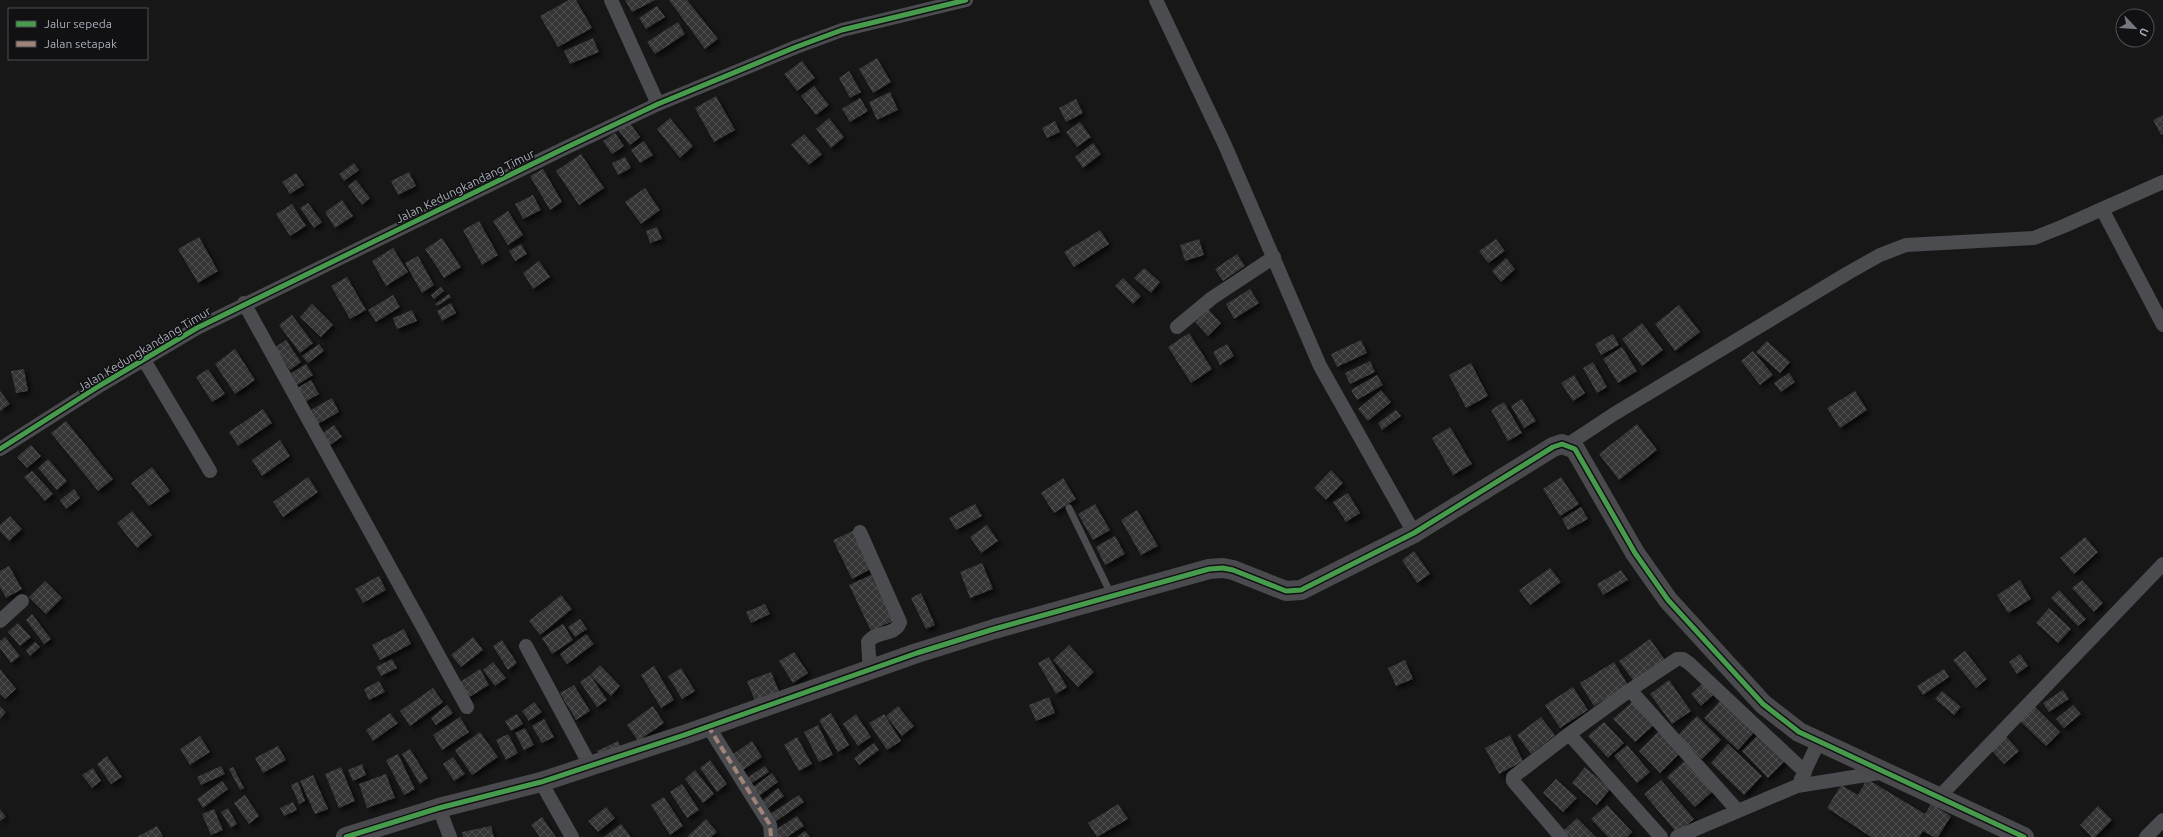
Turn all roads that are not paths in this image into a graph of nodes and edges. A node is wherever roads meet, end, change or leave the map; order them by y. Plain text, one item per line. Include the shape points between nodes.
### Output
1 (611, 0) edge
2 (966, 0) edge
3 (1156, 0) edge
4 (658, 104) junction
5 (2163, 182) edge
6 (2102, 209) junction
7 (1274, 257) junction
8 (244, 304) junction
9 (2163, 325) edge
10 (1177, 327) dead end
11 (144, 360) junction
12 (1567, 444) junction
13 (0, 449) edge
14 (210, 471) dead end
15 (1069, 508) dead end
16 (860, 532) dead end
17 (1414, 533) junction
18 (2163, 564) edge
19 (1112, 596) junction
20 (22, 601) dead end
21 (0, 621) edge
22 (526, 646) dead end
23 (870, 670) junction
24 (1630, 690) junction
25 (467, 707) dead end
26 (708, 726) junction
27 (1569, 734) junction
28 (1819, 741) junction
29 (590, 765) junction
30 (1805, 772) junction
31 (1885, 772) junction
32 (541, 782) junction
33 (1797, 786) junction
34 (1940, 796) junction
35 (439, 808) junction
36 (1738, 811) junction
37 (2163, 820) edge
38 (346, 837) edge
39 (450, 837) edge
40 (572, 837) edge
41 (771, 837) edge
42 (1562, 837) edge
43 (1661, 837) edge
44 (1677, 837) edge
45 (2024, 837) edge
46 (2146, 837) edge

1 - 4 street
2 - 4 street, Jalan Kedungkandang Timur via 842,30
3 - 7 street via 1224,143
4 - 8 street, Jalan Kedungkandang Timur
5 - 6 street
6 - 9 street
6 - 12 street via 2034,238 1906,245 1880,255
7 - 10 street via 1212,298
7 - 17 street via 1320,366
8 - 11 street, Jalan Kedungkandang Timur via 197,328
8 - 25 street
11 - 13 street, Jalan Kedungkandang Timur
11 - 14 street
12 - 17 street via 1554,447
12 - 28 street via 1574,449 1635,553 1668,600 1763,704 1786,723
15 - 19 lane
16 - 23 street via 900,622 894,631 871,638 868,642
17 - 19 street via 1301,590 1286,591 1223,568 1210,569
18 - 34 street
19 - 23 street via 994,629
20 - 21 street
22 - 29 street
23 - 26 street
24 - 27 street
24 - 30 street via 1677,659 1687,661
24 - 36 street
26 - 29 street
26 - 41 street via 770,824
27 - 42 street via 1512,779
27 - 43 street
28 - 30 street
28 - 31 street
29 - 32 street
30 - 33 street
31 - 33 street
31 - 34 street
32 - 35 street
32 - 40 street
33 - 36 street
34 - 45 street
35 - 38 street
35 - 39 street
36 - 44 street
37 - 46 street

